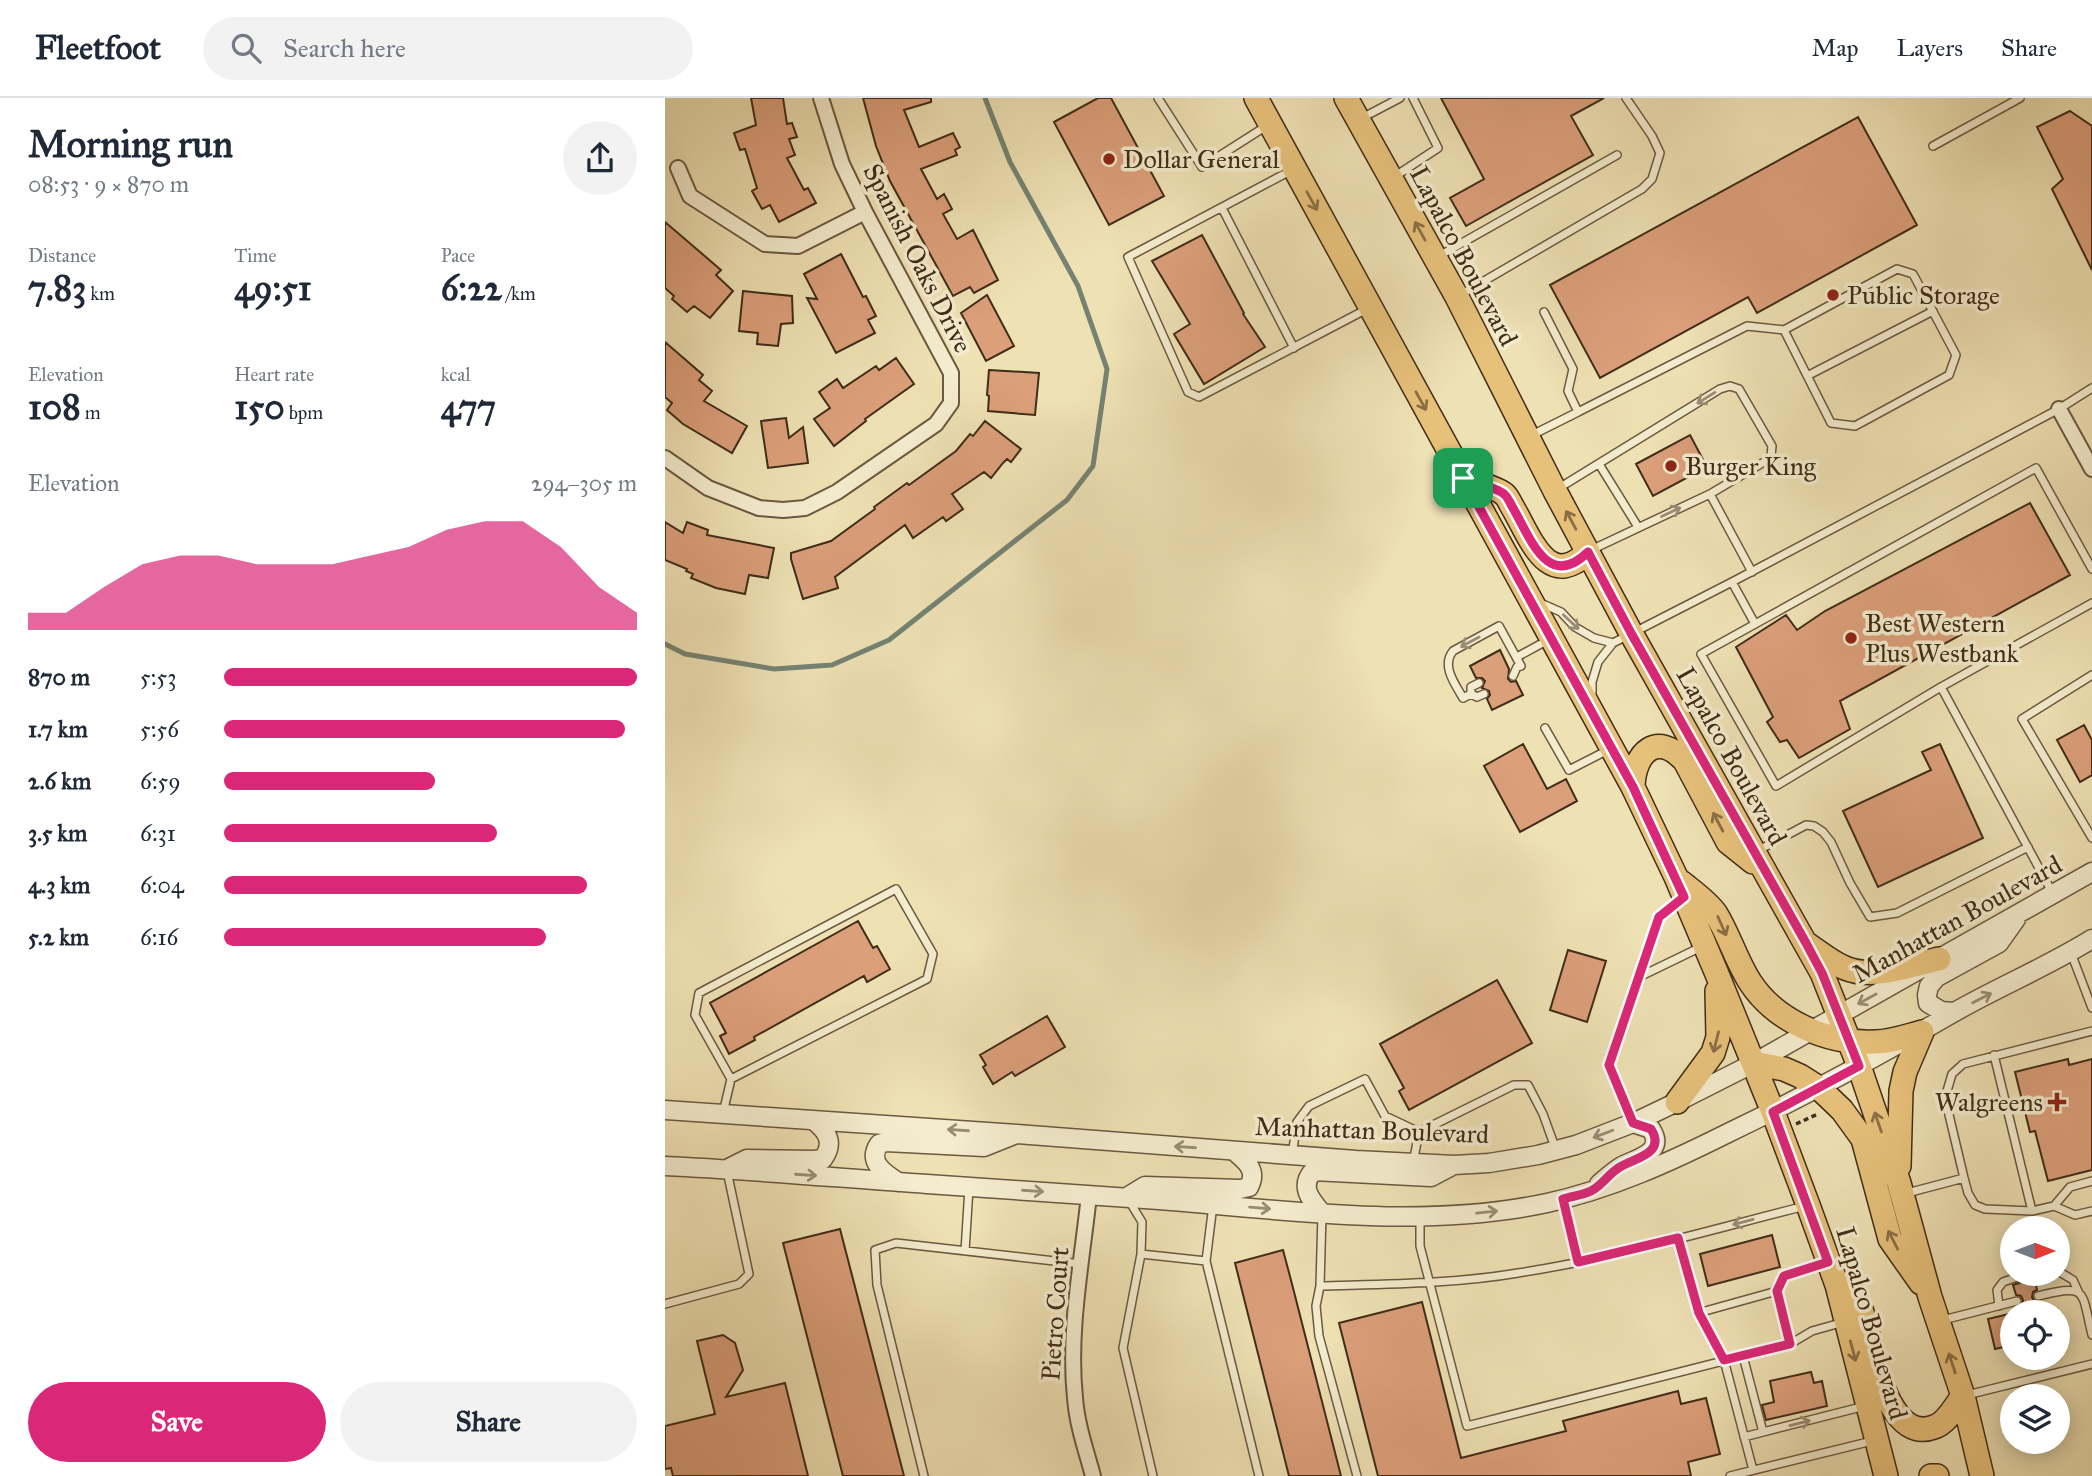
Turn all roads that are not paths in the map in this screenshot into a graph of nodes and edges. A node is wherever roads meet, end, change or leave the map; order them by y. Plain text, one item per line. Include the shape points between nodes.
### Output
1 (821, 98) edge
2 (1158, 98) edge
3 (1256, 98) edge
4 (1346, 98) edge
5 (1400, 98) edge
6 (1413, 98) edge
7 (1626, 98) edge
8 (2021, 98) edge
9 (1358, 120) junction
10 (1270, 124) junction
11 (1933, 146) dead end
12 (1617, 155) dead end
13 (678, 168) dead end
14 (1295, 169) junction
15 (1391, 179) junction
16 (1222, 208) junction
17 (865, 212) junction
18 (1435, 258) junction
19 (1457, 297) junction
20 (1370, 307) junction
21 (1544, 312) dead end
22 (1933, 312) junction
23 (1784, 330) junction
24 (1294, 348) junction
25 (1807, 376) junction
26 (2092, 388) edge
27 (2059, 409) junction
28 (1578, 412) junction
29 (1528, 437) junction
30 (665, 458) edge
31 (1599, 464) junction
32 (2092, 469) edge
33 (1463, 478) junction
34 (1555, 491) junction
35 (1710, 494) junction
36 (1638, 527) junction
37 (1588, 552) junction
38 (2092, 569) edge
39 (1752, 572) junction
40 (1732, 582) junction
41 (1529, 598) junction
42 (2092, 603) edge
43 (1755, 624) junction
44 (1551, 638) junction
45 (1622, 638) junction
46 (1517, 657) junction
47 (2092, 675) edge
48 (1513, 676) dead end
49 (1479, 683) dead end
50 (1941, 687) junction
51 (1471, 694) junction
52 (1484, 694) dead end
53 (1593, 713) junction
54 (1545, 728) dead end
55 (1612, 748) junction
56 (1633, 787) junction
57 (2092, 838) edge
58 (2028, 847) junction
59 (1759, 862) junction
60 (2092, 872) edge
61 (1680, 887) junction
62 (2054, 895) junction
63 (2020, 914) junction
64 (2092, 939) edge
65 (1806, 943) junction
66 (1705, 946) junction
67 (2071, 952) junction
68 (1938, 959) junction
69 (1717, 974) junction
70 (1639, 978) junction
71 (2092, 1008) edge
72 (1954, 1012) junction
73 (1839, 1015) junction
74 (1811, 1031) junction
75 (2092, 1031) edge
76 (1923, 1032) junction
77 (1850, 1042) junction
78 (1994, 1055) junction
79 (1753, 1063) junction
80 (1859, 1066) junction
81 (731, 1079) junction
82 (1819, 1088) junction
83 (1677, 1102) junction
84 (665, 1110) edge
85 (1773, 1112) junction
86 (722, 1114) junction
87 (813, 1120) junction
88 (1633, 1123) junction
89 (1419, 1132) junction
90 (1017, 1134) junction
91 (1556, 1150) junction
92 (1234, 1151) junction
93 (1292, 1156) junction
94 (1413, 1163) junction
95 (1454, 1165) junction
96 (665, 1166) edge
97 (726, 1169) junction
98 (1964, 1178) junction
99 (2092, 1181) edge
100 (898, 1182) junction
101 (969, 1187) junction
102 (1901, 1189) junction
103 (1591, 1191) junction
104 (1089, 1195) junction
105 (1127, 1197) junction
106 (1563, 1199) junction
107 (1213, 1204) junction
108 (1808, 1205) junction
109 (2055, 1206) junction
110 (2032, 1211) junction
111 (2092, 1211) edge
112 (1322, 1213) junction
113 (1420, 1216) junction
114 (1678, 1238) junction
115 (965, 1251) junction
116 (1142, 1254) junction
117 (1206, 1261) junction
118 (1578, 1262) junction
119 (1828, 1262) junction
120 (1082, 1264) junction
121 (2070, 1278) edge
122 (1430, 1283) junction
123 (1837, 1285) junction
124 (1320, 1286) junction
125 (2000, 1286) edge
126 (1777, 1291) junction
127 (2079, 1291) junction
128 (2038, 1296) dead end
129 (1930, 1297) junction
130 (665, 1304) edge
131 (1999, 1306) joint
132 (1699, 1313) junction
133 (1846, 1321) junction
134 (1938, 1321) junction
135 (2092, 1335) edge
136 (1790, 1344) junction
137 (1743, 1356) junction
138 (1724, 1360) junction
139 (2092, 1364) edge
140 (1963, 1396) junction
141 (1867, 1405) junction
142 (1763, 1432) junction
143 (1745, 1437) junction
144 (1876, 1440) junction
145 (1753, 1471) junction
146 (1883, 1475) edge
147 (924, 1476) edge
148 (1093, 1476) edge
149 (1153, 1476) edge
150 (1259, 1476) edge
151 (1357, 1476) edge
152 (1730, 1476) edge
153 (1982, 1476) edge

1 - 17 street, Spanish Oaks Drive via 842,164
2 - 10 lane via 1202,167
3 - 10 main road, Lapalco Boulevard
4 - 9 main road, Lapalco Boulevard
5 - 9 lane
6 - 15 lane via 1438,148
7 - 19 lane via 1660,153 1651,179 1642,189
8 - 11 lane
9 - 15 main road, Lapalco Boulevard
10 - 14 main road, Lapalco Boulevard
12 - 18 lane
13 - 17 street via 690,196 765,244 798,246
14 - 16 lane
14 -> 20 main road, Lapalco Boulevard
18 -> 15 main road, Lapalco Boulevard
16 - 24 lane
16 - 24 lane via 1128,257 1188,392 1199,397
17 - 30 street, Spanish Oaks Drive via 951,373 951,403 936,424 837,492 805,508 759,508 708,488
18 - 19 main road, Lapalco Boulevard
19 - 29 main road, Lapalco Boulevard
20 - 24 lane
20 -> 33 main road, Lapalco Boulevard
21 - 28 lane via 1573,369 1568,391
22 - 23 lane via 1913,274 1897,269
22 - 25 lane
22 - 25 lane via 1956,355 1949,375 1855,426 1831,423
23 - 25 lane
23 - 28 lane via 1747,327
26 - 27 lane
27 - 32 street
27 - 39 lane
28 - 29 lane
29 - 34 main road, Lapalco Boulevard
31 - 34 lane
35 -> 31 lane via 1771,456 1772,446 1739,389 1730,386
31 - 36 lane
33 - 37 main road via 1504,494 1542,558 1555,566 1575,563
33 - 41 main road, Lapalco Boulevard
37 -> 34 main road, Lapalco Boulevard
36 -> 35 lane
35 - 39 lane
36 - 37 lane
37 - 45 main road, Lapalco Boulevard
38 - 43 lane via 2036,468
39 - 40 lane
40 - 43 lane
40 - 45 lane
41 - 44 main road, Lapalco Boulevard
41 -> 45 lane via 1561,612 1594,638
42 - 50 lane
43 - 50 lane via 1701,654 1776,786
44 - 46 lane
44 - 53 main road, Lapalco Boulevard
45 - 53 lane via 1598,662 1592,682
45 - 59 main road, Lapalco Boulevard
46 - 48 lane via 1521,666 1513,667
46 -> 51 lane via 1499,626 1453,651 1448,659 1450,672 1463,698
47 - 57 lane via 2022,719
49 - 51 lane via 1471,687
50 - 58 lane
51 - 52 lane
53 - 55 main road, Lapalco Boulevard
54 - 55 lane via 1569,770
55 - 56 main road, Lapalco Boulevard
59 -> 56 main road via 1728,842 1676,751 1651,747 1637,763
56 - 61 main road, Lapalco Boulevard
58 - 59 lane via 1897,913 1870,918 1831,842 1814,826 1806,825
58 - 62 lane
59 - 65 main road, Lapalco Boulevard
60 - 62 street, Manhattan Boulevard
61 - 66 main road, Lapalco Boulevard
61 - 70 lane via 1659,917
61 -> 74 main road via 1715,913 1737,961 1768,1003
62 - 63 street, Manhattan Boulevard
63 - 68 street, Manhattan Boulevard
63 - 72 street via 1999,943 1929,986 1928,1003
64 - 67 street
65 - 68 main road via 1844,968 1862,972 1877,973
65 - 73 main road, Lapalco Boulevard
66 - 69 main road, Lapalco Boulevard
66 - 70 lane
67 - 71 lane
72 -> 67 street
68 -> 73 street, Manhattan Boulevard
69 - 79 main road, Lapalco Boulevard
69 -> 83 main road via 1719,1037 1713,1053
70 - 88 lane via 1609,1065
72 - 76 street
73 - 74 street, Manhattan Boulevard
73 - 77 main road, Lapalco Boulevard
74 - 77 main road
74 - 79 street, Manhattan Boulevard
75 - 78 lane
76 - 77 main road via 1877,1042
76 - 80 street
76 - 102 main road via 1901,1091
77 - 80 main road, Lapalco Boulevard
78 - 98 lane via 1957,1069 1945,1098
78 - 110 lane
79 - 82 main road via 1793,1072
79 - 83 street, Manhattan Boulevard
79 - 85 main road, Lapalco Boulevard
80 - 82 street
102 -> 80 main road, Lapalco Boulevard
81 - 81 lane via 695,1015 699,993 896,889 933,954 926,979
81 - 86 lane
82 - 85 street
129 -> 82 main road via 1890,1239 1863,1139
83 - 88 street, Manhattan Boulevard
84 - 86 street, Manhattan Boulevard
85 - 103 street via 1639,1174
85 - 108 main road, Lapalco Boulevard
86 - 87 street, Manhattan Boulevard
90 -> 87 street, Manhattan Boulevard
87 - 97 street via 829,1137 823,1159 747,1159
88 -> 91 street, Manhattan Boulevard
88 - 103 street via 1651,1129 1654,1146
89 - 91 lane via 1514,1085 1528,1085
89 - 93 lane via 1385,1116 1365,1079 1309,1106 1297,1122
89 - 94 lane
92 -> 90 street, Manhattan Boulevard
90 - 100 street via 984,1147 879,1144 874,1158 877,1165
91 - 95 street, Manhattan Boulevard
92 - 93 street, Manhattan Boulevard
92 - 105 street via 1249,1164 1253,1174 1249,1187 1145,1185
93 - 94 street, Manhattan Boulevard
94 - 95 street, Manhattan Boulevard
95 - 112 street via 1431,1177 1313,1171 1306,1190
96 - 97 street
97 -> 100 street
97 - 130 lane via 749,1274 739,1284
98 - 102 lane
98 - 110 lane via 1975,1205
99 - 109 lane via 2070,1187
100 - 101 street
101 -> 104 street
101 - 115 lane
102 - 129 main road, Lapalco Boulevard
103 - 106 street
104 - 105 street
104 - 120 street, Pietro Court
105 - 107 street
105 - 116 lane via 1142,1223
113 -> 106 street via 1508,1210
106 - 118 lane
107 -> 112 street
107 - 117 lane
108 -> 114 lane
108 - 119 main road, Lapalco Boulevard
109 - 110 lane
109 - 111 lane via 2075,1214
112 - 113 street
112 - 124 lane
113 - 122 lane via 1420,1246
114 - 118 lane
114 - 132 lane
115 - 120 lane
115 - 147 lane via 896,1242 875,1250 877,1285
116 - 117 lane
116 - 149 lane via 1123,1348
117 - 150 lane
118 - 122 lane
119 - 123 main road, Lapalco Boulevard
119 - 126 lane via 1784,1276
120 - 148 street, Pietro Court via 1074,1337 1075,1398
121 - 127 lane
122 - 124 lane
122 - 138 lane via 1467,1426
123 - 133 main road, Lapalco Boulevard
123 - 140 main road via 1860,1308 1887,1396 1907,1426 1935,1427
124 - 151 lane via 1316,1306 1319,1336
125 - 131 lane
126 - 132 lane
126 - 136 lane
127 - 128 lane via 2070,1288
127 - 135 lane
129 - 134 main road, Lapalco Boulevard
131 - 134 lane
132 - 138 lane
133 - 136 lane via 1812,1331
133 -> 141 main road, Lapalco Boulevard
140 -> 134 main road, Lapalco Boulevard
136 - 137 lane
137 - 138 lane
137 - 142 lane
138 - 143 lane
139 - 140 lane
140 - 153 main road, Lapalco Boulevard
142 -> 141 lane
141 - 144 main road, Lapalco Boulevard
142 - 143 lane
143 - 145 lane
144 - 145 lane
144 - 146 main road, Lapalco Boulevard
145 - 152 lane

